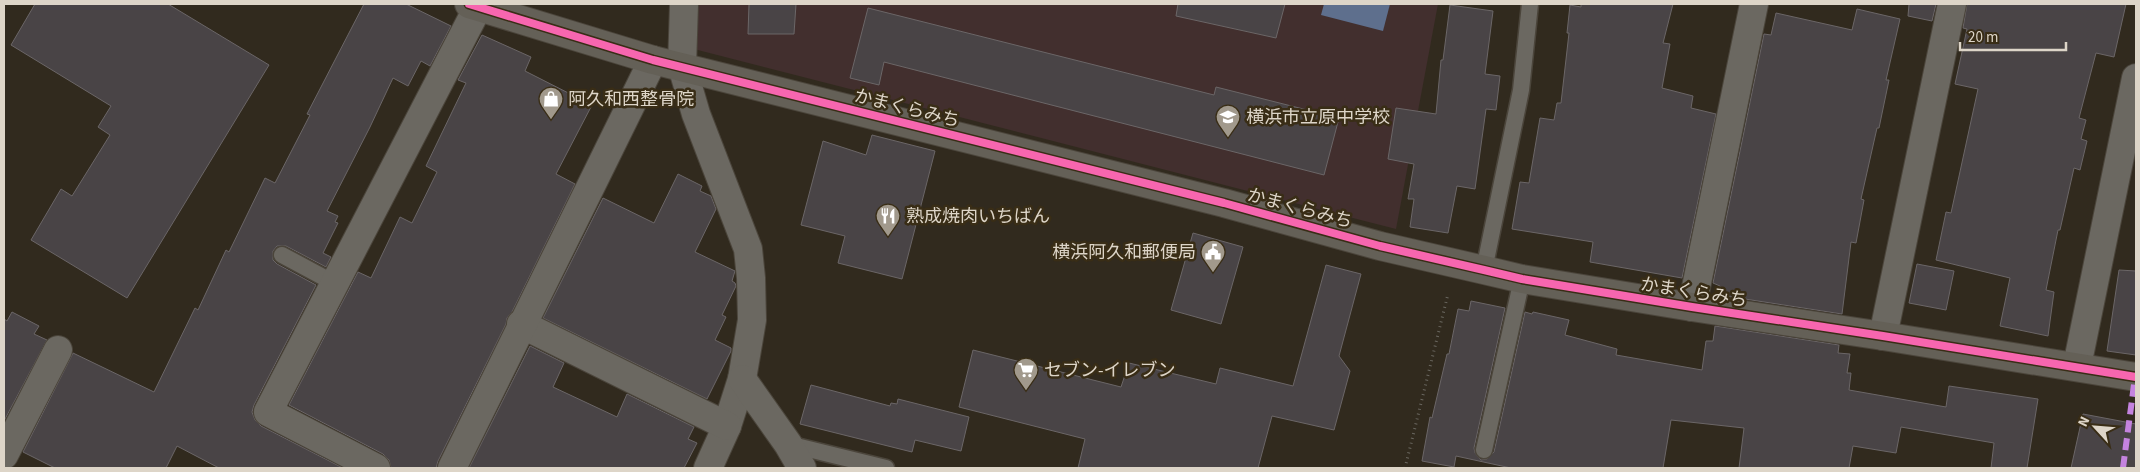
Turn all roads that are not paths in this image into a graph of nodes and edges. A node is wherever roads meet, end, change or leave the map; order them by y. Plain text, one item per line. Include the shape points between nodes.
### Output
1 (684, 4) edge
2 (1530, 4) edge
3 (1754, 4) edge
4 (1952, 4) edge
5 (474, 6) edge
6 (653, 60) junction
7 (682, 66) junction
8 (2136, 78) edge
9 (282, 254) dead end
10 (1484, 270) junction
11 (1522, 279) junction
12 (336, 284) junction
13 (1692, 307) junction
14 (521, 324) junction
15 (1883, 336) junction
16 (58, 350) dead end
17 (2077, 366) junction
18 (2136, 377) edge
19 (742, 380) junction
20 (727, 426) junction
21 (788, 444) junction
22 (1484, 450) dead end
23 (4, 455) edge
24 (4, 463) edge
25 (15, 468) edge
26 (376, 468) edge
27 (452, 468) edge
28 (708, 468) edge
29 (802, 468) edge
30 (886, 468) edge

1 - 7 street
2 - 10 lane via 1521,90
3 - 13 street
4 - 15 street
5 - 6 street, かまくらみち
5 - 12 street
6 - 7 street, かまくらみち
6 - 14 street
7 - 10 street, かまくらみち
7 - 19 street via 696,114 748,250 752,320
8 - 17 street
9 - 12 lane
10 - 11 street, かまくらみち
11 - 13 street, かまくらみち
11 - 22 lane
12 - 26 street via 268,412
13 - 15 street, かまくらみち
14 - 20 street
14 - 27 street
15 - 17 street, かまくらみち
16 - 23 street
17 - 18 street, かまくらみち
19 - 20 street
19 - 21 street
20 - 28 street
21 - 29 street
21 - 30 lane
24 - 25 street

